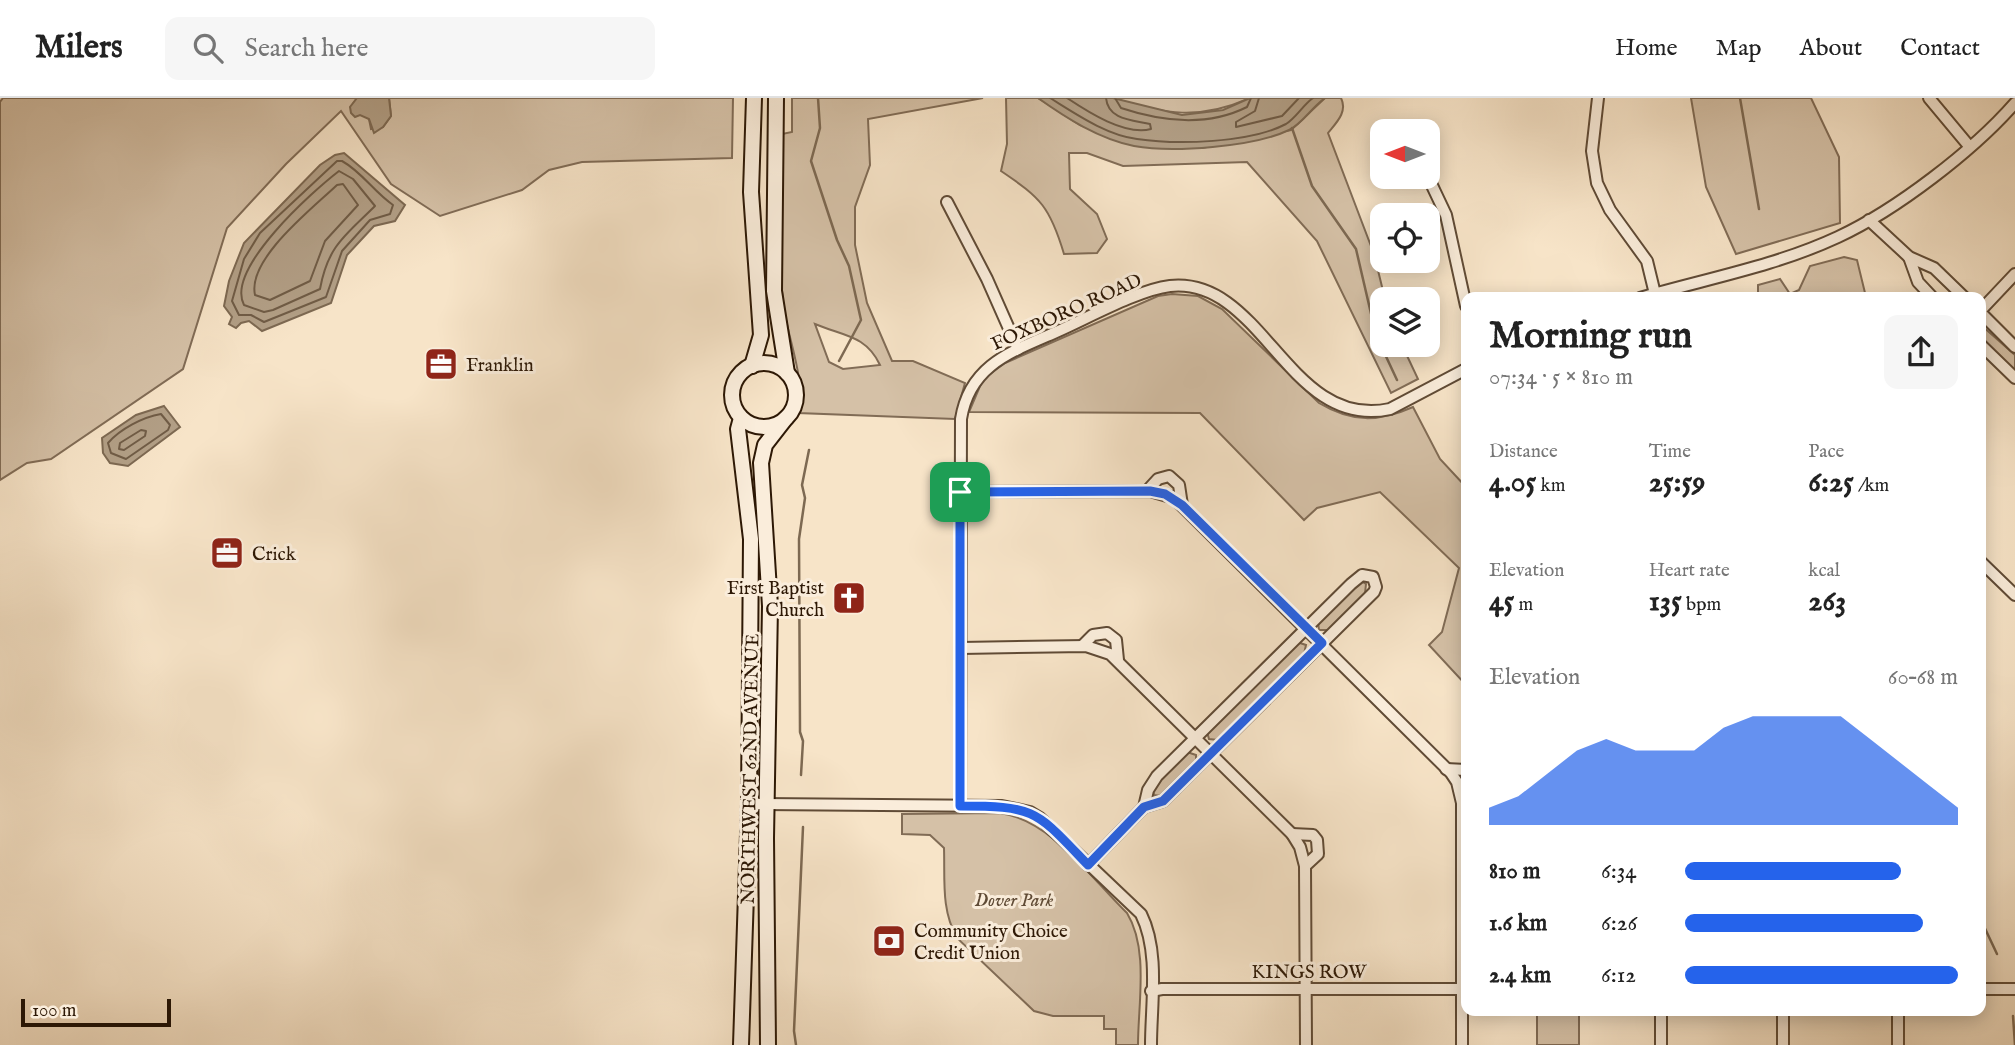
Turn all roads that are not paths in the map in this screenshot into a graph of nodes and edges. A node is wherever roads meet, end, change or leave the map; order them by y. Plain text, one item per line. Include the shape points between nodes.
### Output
1 (754, 98) edge
2 (776, 98) edge
3 (1598, 98) edge
4 (1929, 98) edge
5 (2015, 103) edge
6 (1969, 146) junction
7 (1434, 189) edge
8 (947, 202) dead end
9 (1869, 220) junction
10 (1909, 257) junction
11 (2015, 274) edge
12 (1463, 292) edge
13 (1654, 292) edge
14 (1665, 292) edge
15 (1927, 292) edge
16 (1959, 292) edge
17 (1986, 306) edge
18 (1986, 316) edge
19 (2015, 347) edge
20 (1018, 349) junction
21 (1986, 350) edge
22 (752, 366) junction
23 (1461, 372) edge
24 (787, 373) junction
25 (2015, 378) edge
26 (741, 418) junction
27 (786, 418) junction
28 (1147, 491) junction
29 (960, 492) junction
30 (1182, 505) junction
31 (1986, 567) edge
32 (2015, 595) edge
33 (1306, 627) junction
34 (1322, 643) junction
35 (1082, 646) junction
36 (961, 648) junction
37 (1118, 660) junction
38 (1196, 738) junction
39 (1212, 754) junction
40 (1446, 769) junction
41 (1461, 770) edge
42 (1461, 792) edge
43 (748, 804) junction
44 (767, 804) junction
45 (960, 806) junction
46 (1144, 807) junction
47 (1292, 834) junction
48 (1088, 865) junction
49 (1305, 866) junction
50 (1305, 988) junction
51 (1461, 989) edge
52 (1986, 989) edge
53 (2015, 989) edge
54 (1151, 991) junction
55 (1463, 1016) edge
56 (1661, 1016) edge
57 (1783, 1016) edge
58 (1898, 1016) edge
59 (741, 1045) edge
60 (768, 1045) edge
61 (1151, 1045) edge
62 (1306, 1045) edge
63 (1462, 1045) edge
64 (1661, 1045) edge
65 (1783, 1045) edge
66 (1898, 1045) edge

1 - 22 street via 751,192 761,335
2 - 24 street via 774,277
3 - 13 street via 1592,151 1597,183 1610,210 1647,261
4 - 6 street
5 - 6 street
6 - 9 street
7 - 12 street via 1446,215
8 - 20 street
9 - 10 street
9 - 14 street via 1810,249
10 - 15 street via 1917,282
10 - 16 street via 1934,268
11 - 17 street
18 - 19 street
20 - 23 street, FOXBORO ROAD via 1157,289 1185,286 1222,299 1315,390 1349,410 1390,409
20 - 29 street, FOXBORO ROAD via 984,370 968,391 961,419
21 - 25 street
22 - 24 street via 764,363
22 - 26 street via 741,372 732,395
24 - 27 street via 796,396
26 - 27 street via 764,428
26 - 43 street, NORTHWEST 62ND AVENUE via 738,429 751,539
27 - 44 street, NORTHWEST 62ND AVENUE via 765,445 761,463 771,606
28 - 29 street
28 - 30 street via 1165,494
28 - 30 street via 1158,479 1169,476 1179,485
29 - 36 street, FOXBORO ROAD
30 - 33 street
31 - 32 street
33 - 34 street
33 - 34 street via 1358,577 1373,577 1374,592
33 - 38 street
34 - 39 street
34 - 40 street
35 - 36 street
35 - 37 street via 1101,649
35 - 37 street via 1098,633 1112,635
36 - 45 street, FOXBORO ROAD
37 - 38 street
38 - 39 street
38 - 46 street via 1150,784
39 - 46 street via 1163,801
39 - 47 street
40 - 41 street
40 - 42 street
43 - 44 street
43 - 59 street, NORTHWEST 62ND AVENUE
44 - 45 street
44 - 60 street, NORTHWEST 62ND AVENUE
45 - 48 street via 1030,811
46 - 48 street
47 - 49 street
47 - 49 street via 1305,833 1317,840 1318,854
48 - 54 street via 1141,914 1151,950
49 - 50 street
50 - 51 street, KINGS ROW
50 - 54 street, KINGS ROW
50 - 62 street
52 - 53 street
54 - 61 street
55 - 63 street
56 - 64 street
57 - 65 street
58 - 66 street

